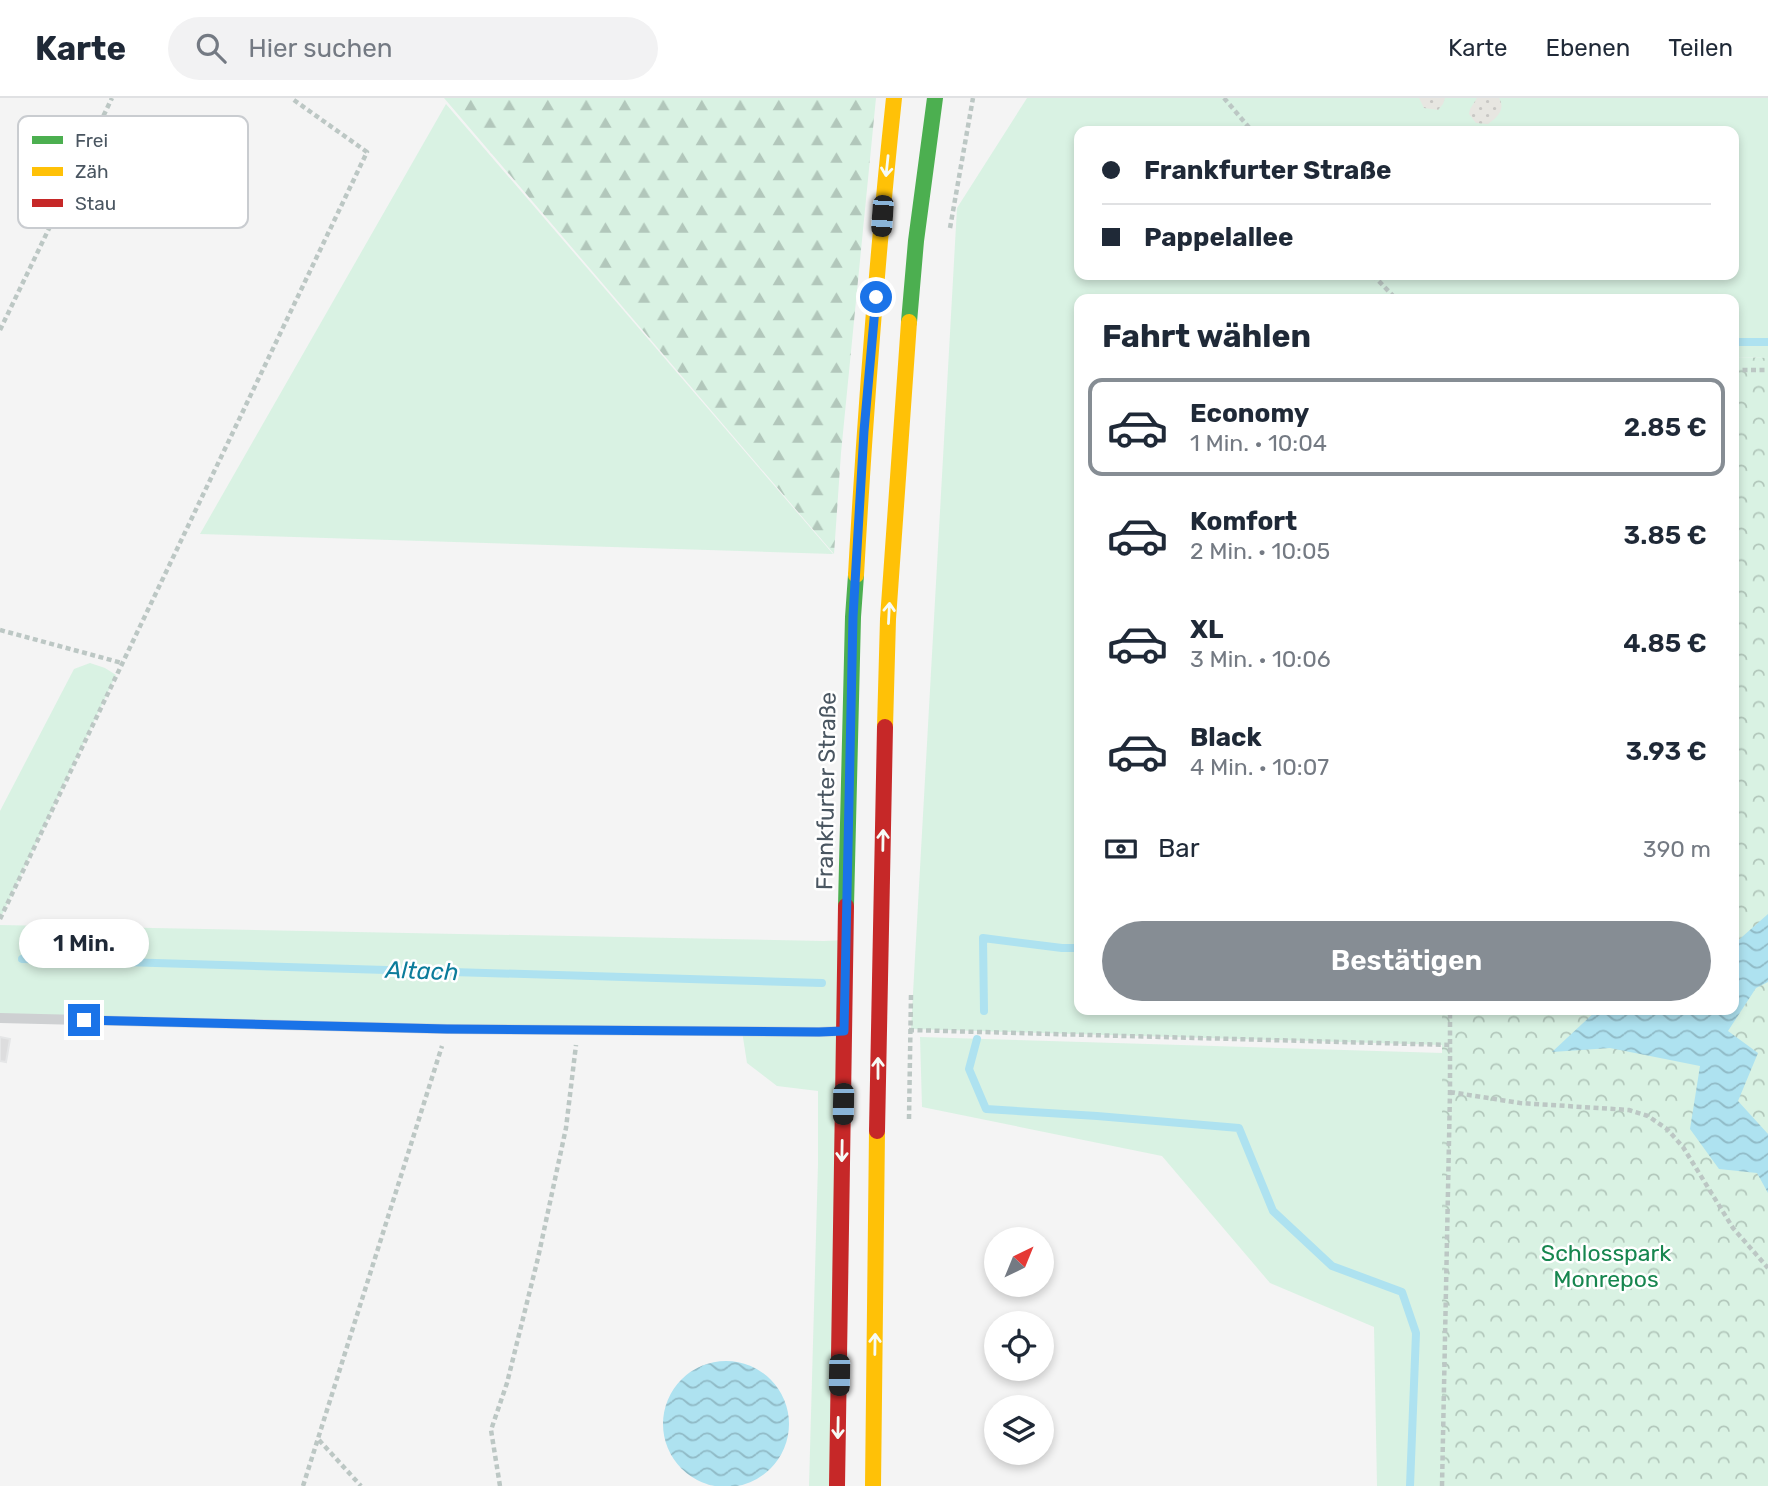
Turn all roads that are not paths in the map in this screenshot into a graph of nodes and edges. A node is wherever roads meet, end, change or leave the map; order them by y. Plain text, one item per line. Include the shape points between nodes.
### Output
1 (894, 98) edge
2 (935, 98) edge
3 (0, 1018) edge
4 (844, 1031) junction
5 (837, 1486) edge
6 (873, 1486) edge

1 -> 4 main road, Frankfurter Straße via 853,617
6 -> 2 main road via 888,619 916,242
3 - 4 lane via 447,1029
4 -> 5 main road, Frankfurter Straße

